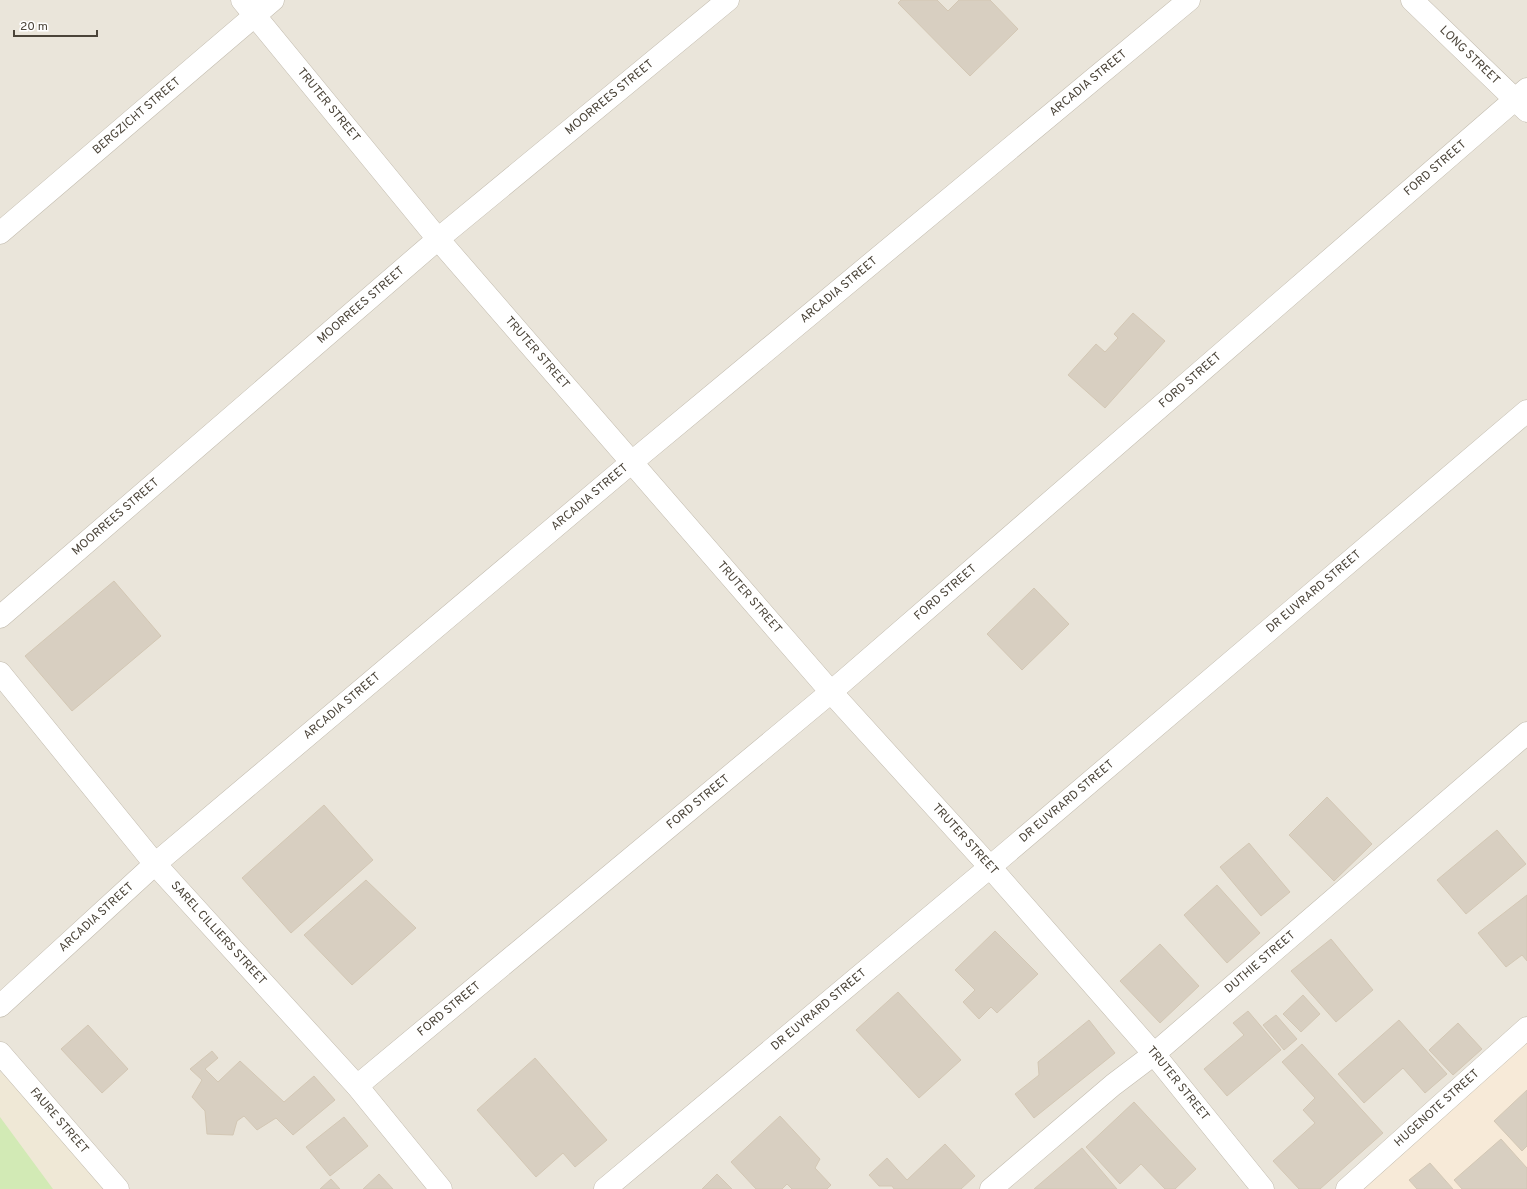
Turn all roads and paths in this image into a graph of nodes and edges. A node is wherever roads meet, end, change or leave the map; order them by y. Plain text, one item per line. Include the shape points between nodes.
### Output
1 (273, 0) edge
2 (728, 0) edge
3 (1189, 0) edge
4 (1412, 0) edge
5 (248, 7) edge
6 (1523, 100) edge
7 (0, 232) edge
8 (438, 239) junction
9 (1527, 411) edge
10 (632, 462) junction
11 (0, 616) edge
12 (0, 673) edge
13 (831, 692) junction
14 (1527, 733) edge
15 (155, 864) junction
16 (990, 867) junction
17 (0, 1006) edge
18 (1527, 1028) edge
19 (0, 1052) edge
20 (1154, 1054) junction
21 (357, 1086) junction
22 (118, 1189) edge
23 (441, 1189) edge
24 (606, 1189) edge
25 (991, 1189) edge
26 (1263, 1189) edge
27 (1347, 1189) edge

1 - 5 street, BERGZICHT STREET
2 - 8 street, MOORREES STREET
3 - 10 street, ARCADIA STREET
4 - 6 street, LONG STREET
5 - 7 street, BERGZICHT STREET
5 - 8 street, TRUTER STREET
6 - 13 street, FORD STREET
8 - 10 street, TRUTER STREET
8 - 11 street, MOORREES STREET
9 - 16 street, DR EUVRARD STREET
10 - 13 street, TRUTER STREET
10 - 15 street, ARCADIA STREET
12 - 15 street, SAREL CILLIERS STREET
13 - 16 street, TRUTER STREET
13 - 21 street, FORD STREET
14 - 20 street, DUTHIE STREET
15 - 17 street, ARCADIA STREET
15 - 21 street, SAREL CILLIERS STREET
16 - 20 street, TRUTER STREET
16 - 24 street, DR EUVRARD STREET
18 - 27 street, HUGENOTE STREET
19 - 22 street, FAURE STREET
20 - 25 street, DUTHIE STREET via 1112,1085
20 - 26 street, TRUTER STREET
21 - 23 street, SAREL CILLIERS STREET

